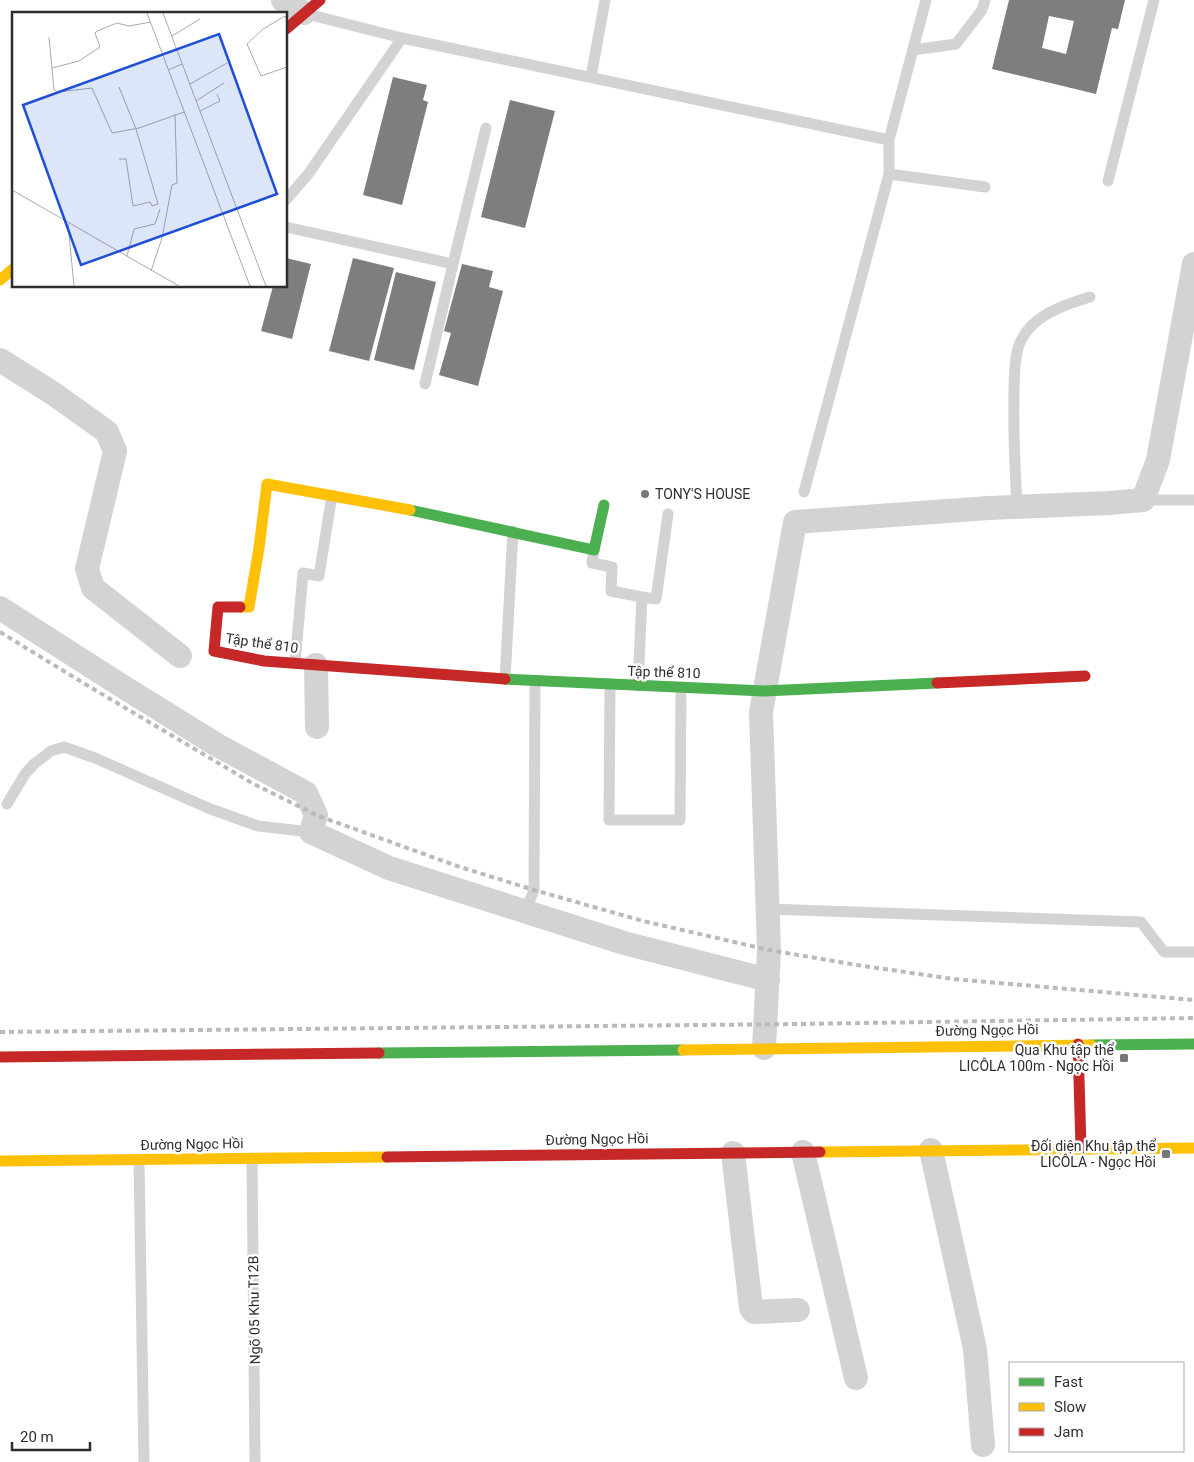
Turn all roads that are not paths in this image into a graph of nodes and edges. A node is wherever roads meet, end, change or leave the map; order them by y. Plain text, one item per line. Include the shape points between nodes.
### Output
1 (283, 0) edge
2 (605, 0) edge
3 (926, 0) edge
4 (985, 0) edge
5 (1154, 0) edge
6 (312, 7) edge
7 (288, 27) edge
8 (402, 38) junction
9 (913, 50) junction
10 (591, 76) junction
11 (486, 128) dead end
12 (890, 140) junction
13 (888, 174) junction
14 (1108, 181) dead end
15 (985, 187) dead end
16 (288, 198) edge
17 (288, 227) edge
18 (453, 264) junction
19 (1194, 264) edge
20 (12, 270) edge
21 (0, 280) edge
22 (1090, 297) dead end
23 (0, 360) edge
24 (425, 384) dead end
25 (804, 492) dead end
26 (332, 495) junction
27 (1143, 500) junction
28 (1194, 500) edge
29 (604, 505) dead end
30 (1017, 507) junction
31 (668, 514) dead end
32 (513, 530) junction
33 (594, 550) junction
34 (642, 597) junction
35 (0, 608) edge
36 (180, 656) dead end
37 (305, 664) junction
38 (1085, 676) dead end
39 (505, 679) junction
40 (535, 681) junction
41 (610, 684) junction
42 (638, 686) junction
43 (681, 688) junction
44 (764, 691) junction
45 (317, 727) dead end
46 (7, 804) dead end
47 (310, 832) junction
48 (768, 909) junction
49 (525, 912) junction
50 (1194, 952) edge
51 (768, 980) junction
52 (1078, 1044) junction
53 (1194, 1044) edge
54 (764, 1048) junction
55 (0, 1057) edge
56 (1081, 1148) junction
57 (1194, 1148) edge
58 (931, 1150) junction
59 (734, 1152) junction
60 (803, 1152) junction
61 (252, 1158) junction
62 (139, 1160) junction
63 (0, 1161) edge
64 (798, 1310) dead end
65 (856, 1378) dead end
66 (983, 1445) dead end
67 (144, 1462) edge
68 (255, 1462) edge

1 - 6 street
2 - 10 lane
3 - 9 lane
4 - 9 lane via 982,10 956,44
5 - 14 lane
6 - 7 main road
6 - 8 lane
8 - 10 lane
8 - 16 lane via 309,173
9 - 12 lane
10 - 12 lane
11 - 18 lane
12 - 13 lane
13 - 15 lane
13 - 25 lane
17 - 18 lane
18 - 24 lane
19 - 27 street via 1158,460
20 - 21 main road
22 - 30 lane via 1059,307 1040,319 1019,346 1014,377 1013,421
23 - 36 street via 108,432 115,451 87,569 93,588
26 - 32 main road, Tập thể 810
26 - 37 lane via 319,576 303,573
26 - 37 main road, Tập thể 810 via 267,484 248,607 218,607 214,652
27 - 28 lane
27 - 30 street
29 - 33 main road
30 - 44 street via 795,522
31 - 34 lane via 656,599
32 - 33 main road, Tập thể 810
32 - 39 lane
33 - 34 lane via 592,563 612,567 611,591
34 - 42 lane
35 - 47 street via 217,745 306,793 316,815
37 - 39 main road, Tập thể 810
37 - 45 street
38 - 44 main road, Tập thể 810
39 - 40 main road, Tập thể 810
40 - 41 main road, Tập thể 810
40 - 49 lane via 534,890
41 - 42 main road, Tập thể 810
41 - 43 lane via 609,820 680,820
42 - 43 main road, Tập thể 810
43 - 44 main road, Tập thể 810
44 - 48 street via 761,712
46 - 47 lane via 34,764 51,751 64,747 258,826
47 - 49 street via 389,868
48 - 50 lane via 1141,922 1164,952
48 - 51 street
49 - 51 street via 632,945
51 - 54 street
52 - 53 main road, Đường Ngọc Hồi
52 - 54 main road, Đường Ngọc Hồi
52 - 56 main road
54 - 55 main road, Đường Ngọc Hồi
56 - 57 main road, Đường Ngọc Hồi
56 - 58 main road, Đường Ngọc Hồi
58 - 60 main road, Đường Ngọc Hồi
58 - 66 street via 975,1349
59 - 60 main road, Đường Ngọc Hồi
59 - 61 main road, Đường Ngọc Hồi
59 - 64 street via 751,1308 754,1312
60 - 65 street
61 - 62 main road, Đường Ngọc Hồi
61 - 68 lane, Ngõ 05 Khu T12B
62 - 63 main road, Đường Ngọc Hồi
62 - 67 lane

